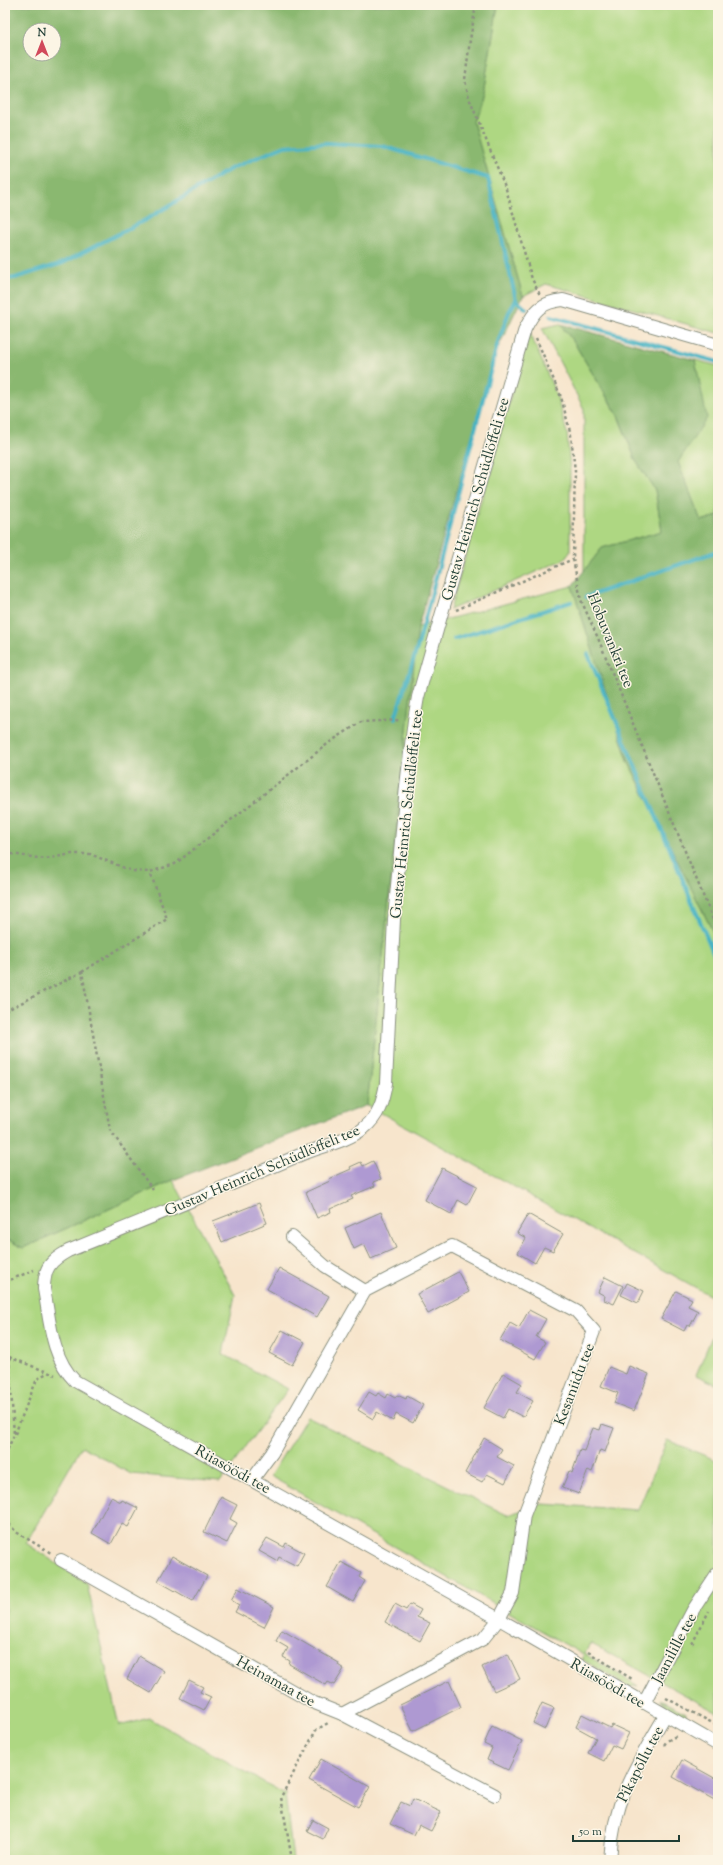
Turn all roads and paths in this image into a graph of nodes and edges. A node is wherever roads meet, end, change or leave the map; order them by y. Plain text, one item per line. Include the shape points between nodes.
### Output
1 (476, 5) edge
2 (544, 304) junction
3 (529, 321) junction
4 (718, 345) edge
5 (573, 559) junction
6 (441, 616) junction
7 (414, 720) junction
8 (5, 853) edge
9 (150, 872) junction
10 (718, 932) edge
11 (82, 972) junction
12 (5, 1012) edge
13 (153, 1190) dead end
14 (292, 1237) dead end
15 (50, 1265) junction
16 (5, 1282) edge
17 (365, 1291) junction
18 (5, 1354) edge
19 (9, 1357) junction
20 (48, 1373) junction
21 (62, 1378) dead end
22 (14, 1435) junction
23 (5, 1455) edge
24 (252, 1480) junction
25 (5, 1519) edge
26 (61, 1560) joint
27 (718, 1572) edge
28 (499, 1619) junction
29 (644, 1703) junction
30 (691, 1712) dead end
31 (342, 1714) junction
32 (665, 1716) junction
33 (684, 1727) junction
34 (718, 1745) edge
35 (661, 1750) dead end
36 (495, 1795) dead end
37 (292, 1860) edge
38 (610, 1860) edge

1 - 2 path via 465,80 469,98 506,189 532,280
2 - 3 street, Gustav Heinrich Schüdlöffeli tee
2 - 4 street via 555,301 569,302
3 - 5 path, Hobuvankri tee via 561,397 571,435 575,471
3 - 6 street, Gustav Heinrich Schüdlöffeli tee
5 - 6 path
5 - 10 path, Hobuvankri tee via 581,600
6 - 7 street, Gustav Heinrich Schüdlöffeli tee
7 - 9 path via 361,722 330,742 175,864
7 - 15 street, Gustav Heinrich Schüdlöffeli tee via 394,919 386,1083 383,1101 373,1120 353,1136 311,1150 68,1251 55,1258
8 - 9 path via 45,859 90,854 132,871
9 - 11 path via 167,919
11 - 12 path
11 - 13 path via 110,1130
14 - 17 street via 325,1266
15 - 16 path
15 - 24 street, Riiasöödi tee via 44,1278 44,1289 58,1353 68,1374 84,1387
17 - 24 street via 272,1453
17 - 28 street, Kesaniidu tee via 452,1246 576,1311 594,1331 524,1514 513,1593
18 - 19 path
19 - 20 path
19 - 22 path
20 - 21 path
20 - 22 path via 37,1379
22 - 23 path
24 - 28 street, Riiasöödi tee
25 - 26 path via 16,1532
26 - 31 street, Heinamaa tee via 312,1702
27 - 29 street, Jaanilille tee via 694,1610
28 - 29 street, Riiasöödi tee
28 - 31 street via 483,1639
29 - 32 street, Riiasöödi tee
30 - 33 path
31 - 36 street, Heinamaa tee
31 - 37 path via 316,1730 283,1791 281,1797
32 - 33 street, Riiasöödi tee
32 - 38 street, Pikapõllu tee via 628,1780 618,1805
33 - 34 street, Riiasöödi tee
33 - 35 path via 667,1741

